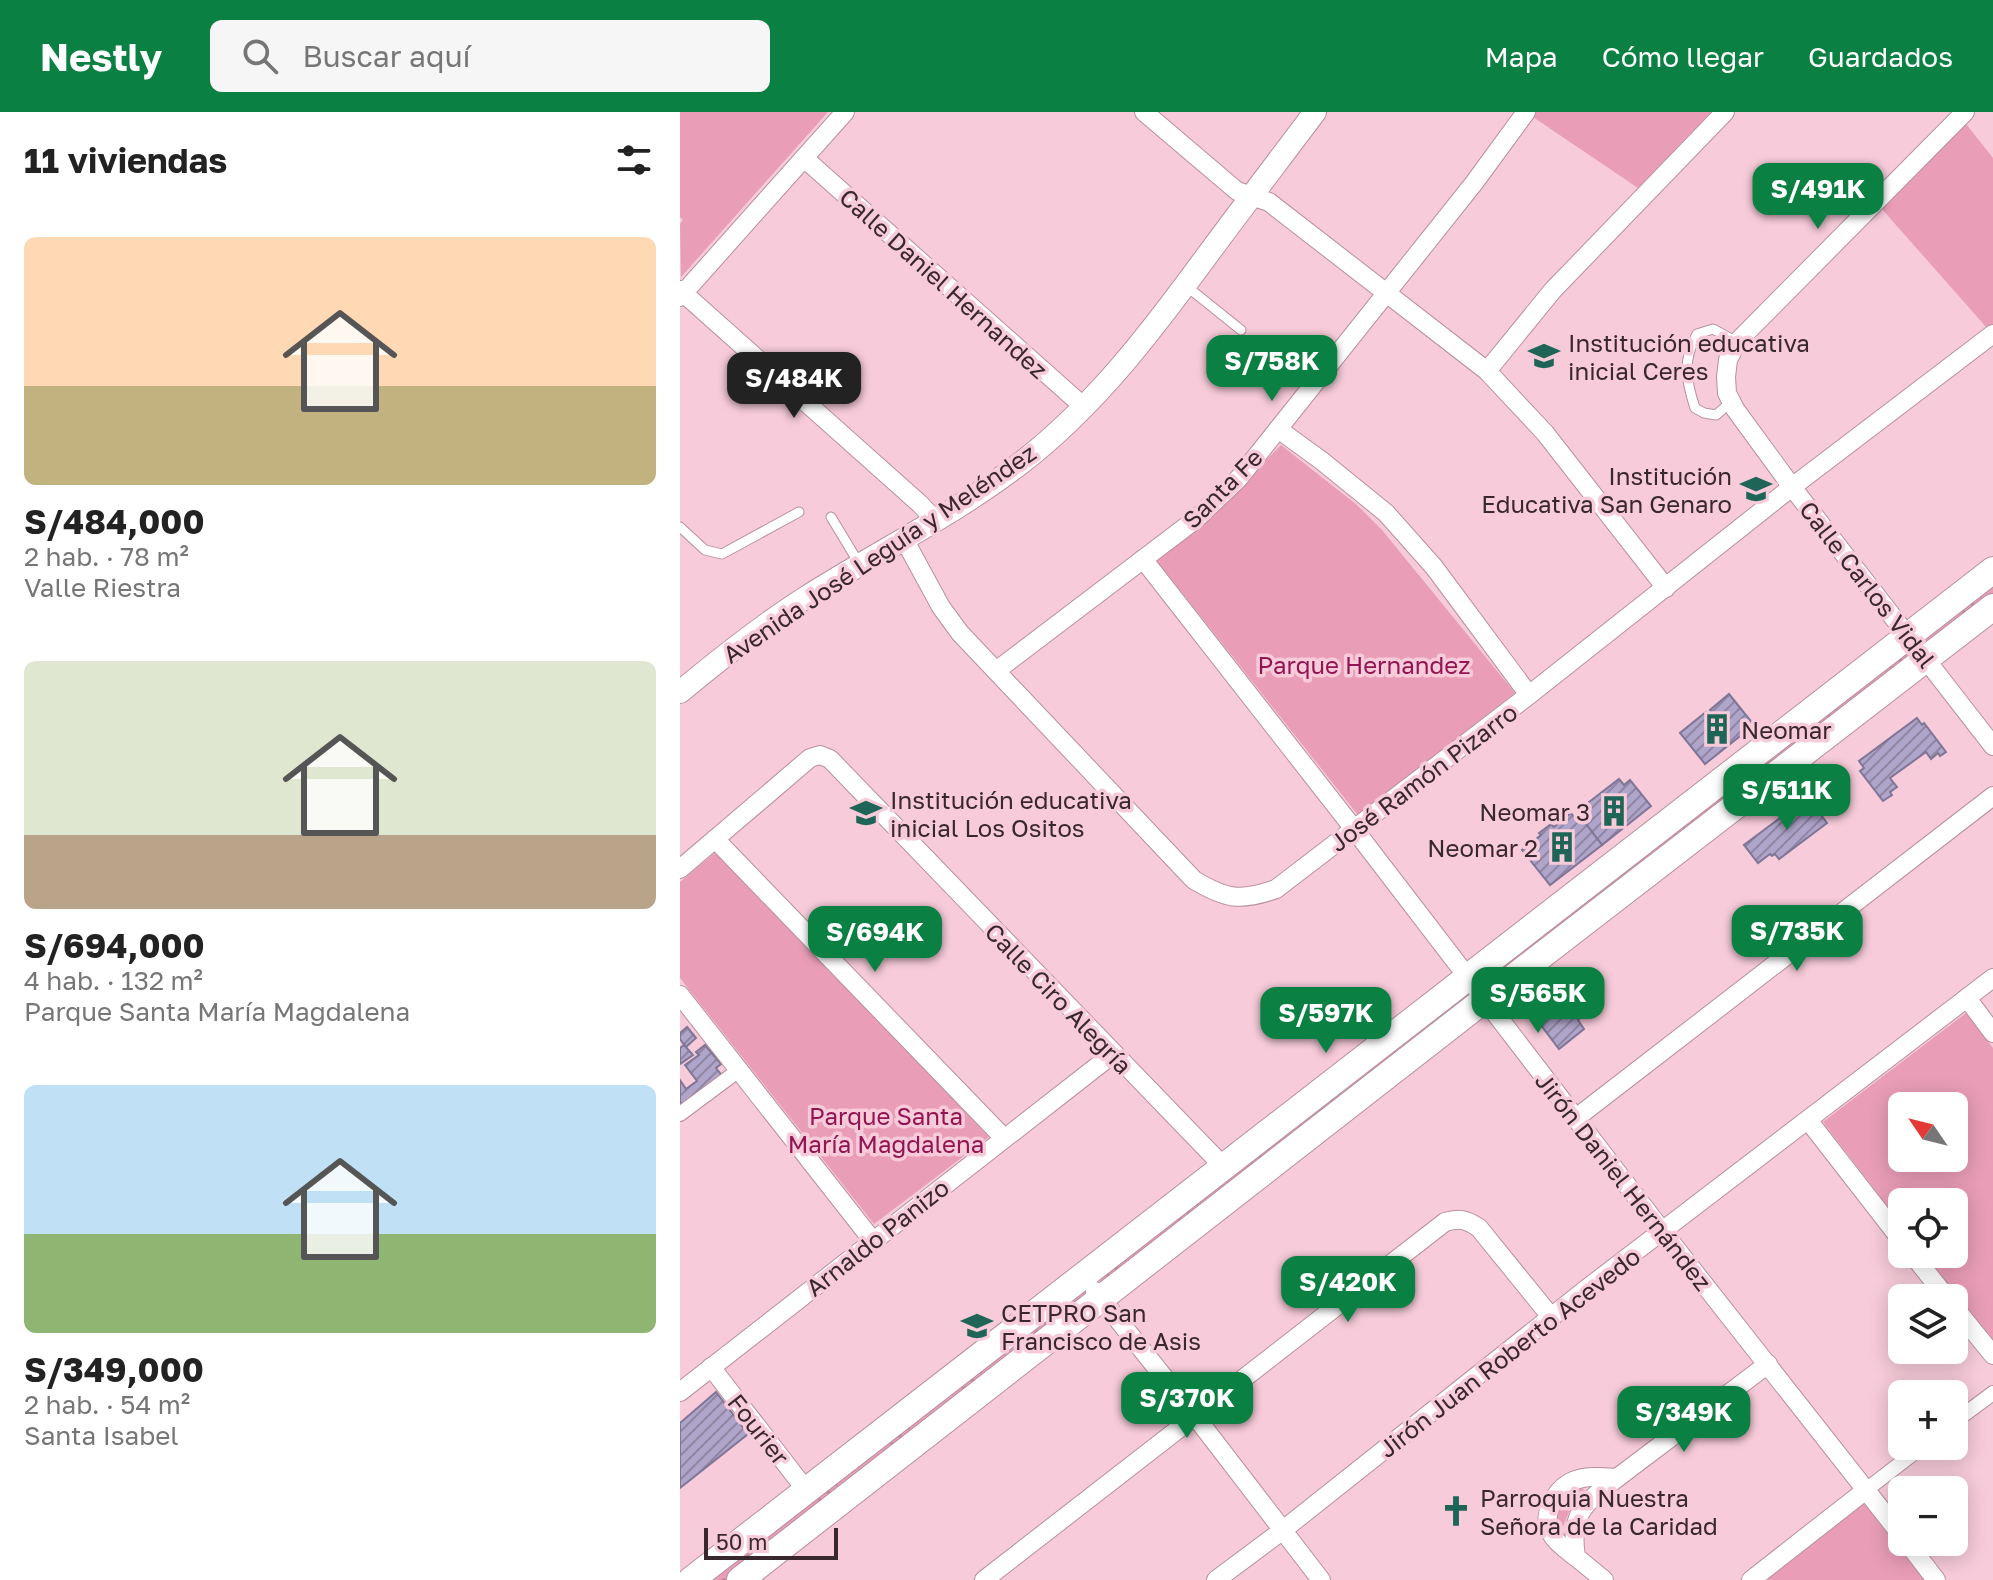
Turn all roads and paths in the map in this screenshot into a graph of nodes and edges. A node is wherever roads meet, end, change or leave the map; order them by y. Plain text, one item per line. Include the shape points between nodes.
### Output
1 (845, 112) edge
2 (1144, 112) edge
3 (1315, 112) edge
4 (1526, 112) edge
5 (1725, 112) edge
6 (1965, 112) edge
7 (804, 158) junction
8 (1251, 196) junction
9 (1185, 285) junction
10 (681, 294) edge
11 (1386, 294) junction
12 (1241, 330) dead end
13 (1993, 334) edge
14 (1737, 342) junction
15 (1487, 371) junction
16 (1731, 401) junction
17 (1084, 407) junction
18 (1278, 429) junction
19 (1792, 487) junction
20 (799, 512) dead end
21 (831, 517) dead end
22 (935, 520) junction
23 (680, 527) edge
24 (904, 539) junction
25 (1143, 559) junction
26 (860, 565) junction
27 (1993, 570) edge
28 (1666, 588) junction
29 (1993, 607) edge
30 (1908, 635) junction
31 (1926, 659) junction
32 (996, 671) junction
33 (680, 692) edge
34 (1529, 695) junction
35 (1993, 746) edge
36 (1993, 796) edge
37 (1354, 829) junction
38 (715, 839) junction
39 (680, 869) edge
40 (1467, 977) junction
41 (1993, 978) edge
42 (680, 995) edge
43 (1967, 998) junction
44 (1484, 1000) junction
45 (1993, 1033) edge
46 (1113, 1054) junction
47 (739, 1070) junction
48 (680, 1114) edge
49 (1576, 1118) junction
50 (1808, 1120) junction
51 (1004, 1138) junction
52 (1223, 1166) junction
53 (1888, 1223) edge
54 (1663, 1232) junction
55 (873, 1241) junction
56 (1923, 1268) edge
57 (1084, 1276) junction
58 (1936, 1284) edge
59 (1102, 1299) junction
60 (1552, 1318) junction
61 (1968, 1324) edge
62 (1993, 1355) edge
63 (1768, 1364) junction
64 (711, 1367) junction
65 (680, 1392) edge
66 (1993, 1393) edge
67 (1968, 1412) edge
68 (1195, 1416) junction
69 (1905, 1460) edge
70 (1617, 1478) junction
71 (806, 1490) junction
72 (1866, 1490) junction
73 (1888, 1518) edge
74 (1283, 1530) junction
75 (1918, 1556) edge
76 (1576, 1557) junction
77 (691, 1580) edge
78 (740, 1580) edge
79 (984, 1580) edge
80 (1216, 1580) edge
81 (1321, 1580) edge
82 (1604, 1580) edge
83 (1751, 1580) edge
84 (1936, 1580) edge

1 - 7 street
2 - 8 street via 1237,191
3 - 8 street, Avenida José Leguía y Meléndez
4 - 11 street, Santa Fe
5 - 15 street via 1553,290
6 - 14 street
7 - 10 street
7 - 17 street, Calle Daniel Hernandez
8 - 9 street, Avenida José Leguía y Meléndez
8 - 11 street via 1269,202
9 - 12 lane
9 - 17 street, Avenida José Leguía y Meléndez
10 - 22 street
11 - 15 street
11 - 18 street, Santa Fe
13 - 19 street, José Ramón Pizarro
14 - 16 street, Calle Carlos Vidal via 1726,377
14 - 16 lane via 1713,329 1697,334 1686,364 1695,408 1716,415
15 - 28 street via 1545,433
16 - 19 street, Calle Carlos Vidal
17 - 22 street, Avenida José Leguía y Meléndez via 1022,462
18 - 25 street, Santa Fe via 1220,497
18 - 34 street via 1386,513 1434,567
19 - 28 street, José Ramón Pizarro
19 - 30 street, Calle Carlos Vidal
20 - 23 lane via 722,554 705,550
21 - 26 lane
22 - 24 street, Avenida José Leguía y Meléndez
24 - 26 street, Avenida José Leguía y Meléndez
24 - 32 street, José Ramón Pizarro via 941,607
25 - 32 street, Santa Fe
25 - 37 street, Jirón Daniel Hernández
26 - 33 street, Avenida José Leguía y Meléndez via 767,624
27 - 30 main road
28 - 34 street, José Ramón Pizarro
29 - 31 main road
30 - 31 street, Calle Carlos Vidal
30 - 40 main road
31 - 35 street, Calle Carlos Vidal
31 - 44 main road
32 - 37 street, José Ramón Pizarro via 1194,880 1214,892 1252,897 1276,889
34 - 37 street, José Ramón Pizarro
36 - 49 street
37 - 40 street, Jirón Daniel Hernández
38 - 39 street, Calle Ciro Alegría
38 - 46 street, Calle Ciro Alegría via 810,758 830,759
38 - 51 street
40 - 44 street, Jirón Daniel Hernández
40 - 52 main road
41 - 43 street, Jirón Juan Roberto Acevedo
42 - 47 street
43 - 45 street
43 - 50 street, Jirón Juan Roberto Acevedo
44 - 49 street, Jirón Daniel Hernández
44 - 59 main road
46 - 51 street, Arnaldo Panizo
46 - 52 street, Calle Ciro Alegría
47 - 48 street
47 - 55 street
49 - 54 street, Jirón Daniel Hernández
50 - 53 street
50 - 54 street, Jirón Juan Roberto Acevedo
51 - 55 street, Arnaldo Panizo
52 - 57 main road
54 - 60 street, Jirón Juan Roberto Acevedo
54 - 63 street, Jirón Daniel Hernández
55 - 64 street, Arnaldo Panizo
56 - 58 street
57 - 59 street
57 - 71 main road
59 - 68 street
59 - 78 main road
60 - 68 street via 1479,1228 1458,1219 1445,1222
60 - 74 street, Jirón Juan Roberto Acevedo
61 - 62 street
63 - 70 street
63 - 72 street, Jirón Daniel Hernández
64 - 65 street, Arnaldo Panizo
64 - 71 street, Fourier
66 - 67 street
68 - 74 street
68 - 79 street
69 - 72 street
70 - 76 street via 1582,1508 1573,1539
70 - 76 street via 1574,1481 1554,1499 1547,1524
71 - 77 main road
72 - 73 street, Jirón Daniel Hernández
72 - 83 street
74 - 80 street, Jirón Juan Roberto Acevedo
74 - 81 street
75 - 84 street
76 - 82 street

